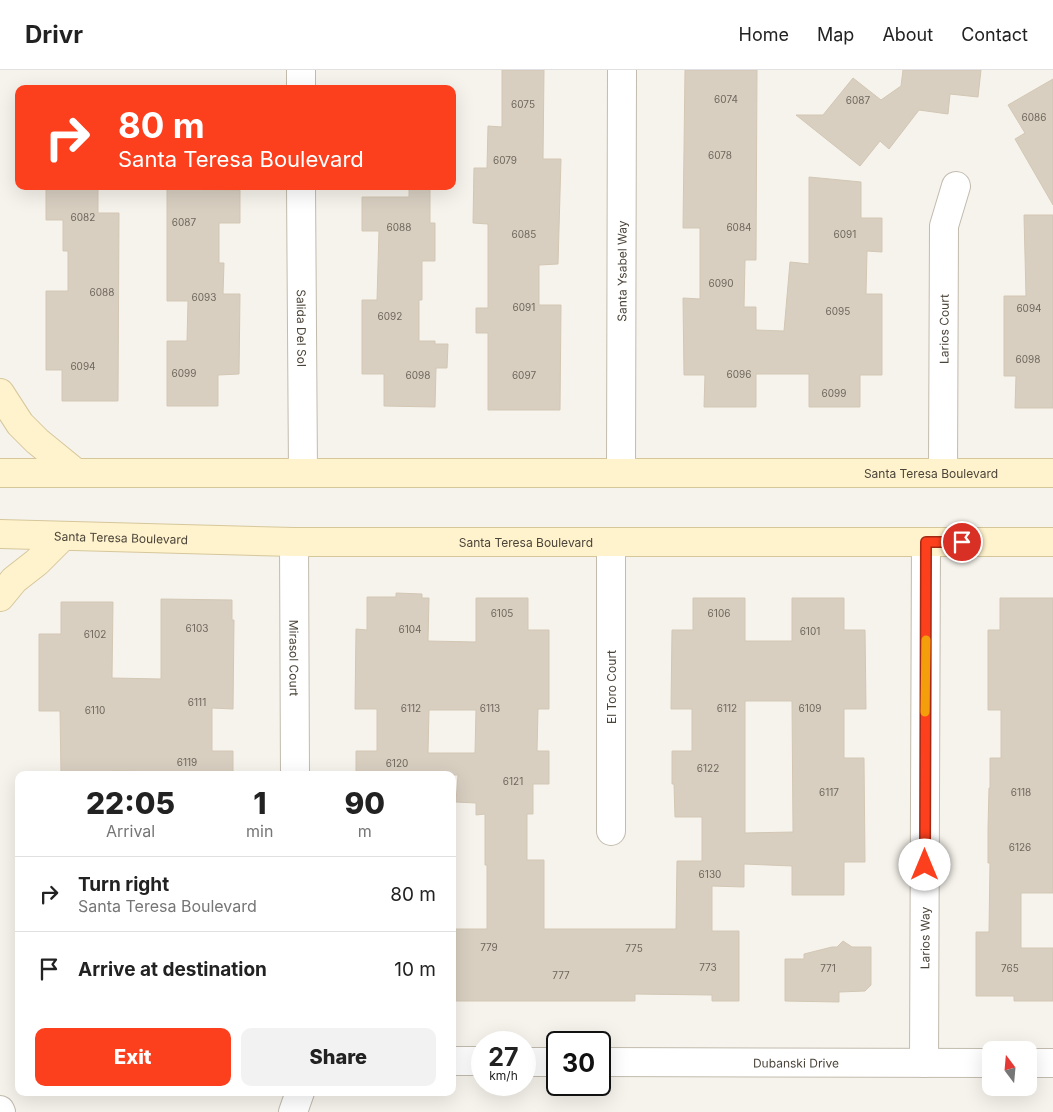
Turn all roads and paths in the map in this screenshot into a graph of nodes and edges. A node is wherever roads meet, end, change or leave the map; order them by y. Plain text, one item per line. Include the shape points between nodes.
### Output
1 (301, 70) edge
2 (622, 70) edge
3 (301, 85) edge
4 (956, 186) dead end
5 (301, 190) edge
6 (0, 393) edge
7 (0, 472) edge
8 (75, 472) junction
9 (303, 472) junction
10 (621, 472) junction
11 (943, 473) junction
12 (1053, 473) edge
13 (0, 534) edge
14 (63, 536) junction
15 (294, 542) junction
16 (926, 542) junction
17 (1053, 542) edge
18 (611, 543) junction
19 (0, 597) edge
20 (295, 771) edge
21 (610, 831) dead end
22 (456, 1061) edge
23 (471, 1062) edge
24 (611, 1062) edge
25 (924, 1063) junction
26 (982, 1063) edge
27 (1038, 1063) edge
28 (1053, 1063) edge
29 (299, 1096) edge
30 (293, 1112) edge

1 - 3 street
2 - 10 street, Santa Ysabel Way
4 - 11 street, Larios Court via 944,226
5 - 9 street, Salida Del Sol
6 - 8 main road via 20,424
7 - 8 main road, Santa Teresa Boulevard
8 - 9 main road, Santa Teresa Boulevard
9 - 10 main road, Santa Teresa Boulevard
10 - 11 main road, Santa Teresa Boulevard
11 - 12 main road, Santa Teresa Boulevard
13 - 14 main road, Santa Teresa Boulevard
14 - 15 main road, Santa Teresa Boulevard
14 - 19 main road
15 - 18 main road, Santa Teresa Boulevard
15 - 20 street, Mirasol Court
16 - 17 main road, Santa Teresa Boulevard
16 - 18 main road, Santa Teresa Boulevard
16 - 25 street, Larios Way
18 - 21 street, El Toro Court
22 - 23 street
24 - 25 street, Dubanski Drive
25 - 26 street, Dubanski Drive
27 - 28 street
29 - 30 street

